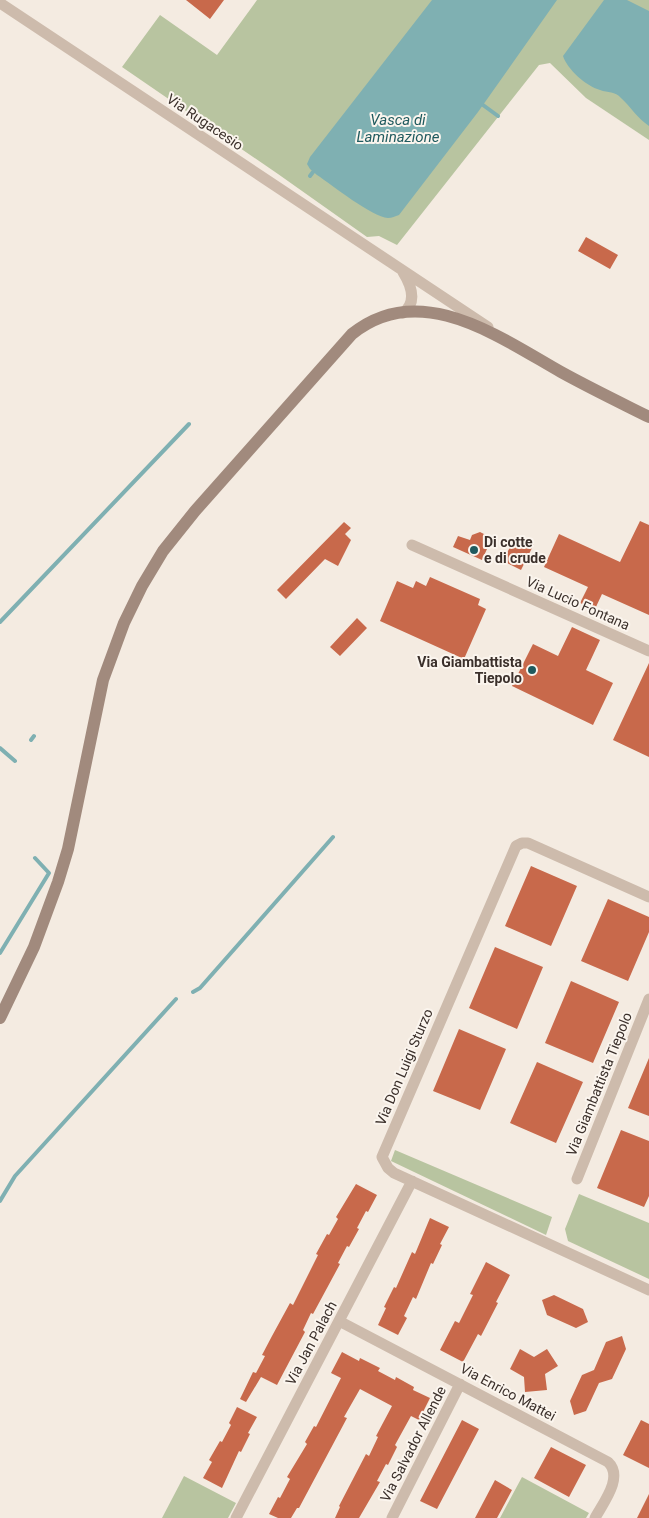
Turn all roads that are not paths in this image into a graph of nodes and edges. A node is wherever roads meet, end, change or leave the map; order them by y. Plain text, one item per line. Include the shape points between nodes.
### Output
1 (0, 4) edge
2 (398, 268) junction
3 (407, 308) junction
4 (534, 357) junction
5 (649, 417) edge
6 (412, 545) dead end
7 (649, 652) edge
8 (649, 897) edge
9 (649, 999) edge
10 (0, 1018) edge
11 (577, 1180) dead end
12 (412, 1181) junction
13 (649, 1290) edge
14 (339, 1321) junction
15 (460, 1384) junction
16 (236, 1518) edge
17 (392, 1518) edge
18 (595, 1518) edge

1 - 2 street, Via Rugacesio
2 - 3 street via 412,291
2 - 4 street, Via Rugacesio
3 - 4 main road via 454,317
3 - 10 main road via 374,320 347,339 195,511 163,551 139,592 116,642 98,700 68,849 40,931
4 - 5 main road
6 - 7 street, Via Lucio Fontana
8 - 12 street, Via Don Luigi Sturzo via 528,843 516,846 383,1152 388,1168
9 - 11 street, Via Giambattista Tiepolo
12 - 13 street, Via Don Luigi Sturzo
12 - 14 street, Via Jan Palach
14 - 15 street, Via Enrico Mattei
14 - 16 street, Via Jan Palach
15 - 17 street, Via Salvador Allende
15 - 18 street, Via Enrico Mattei via 611,1465 615,1478

